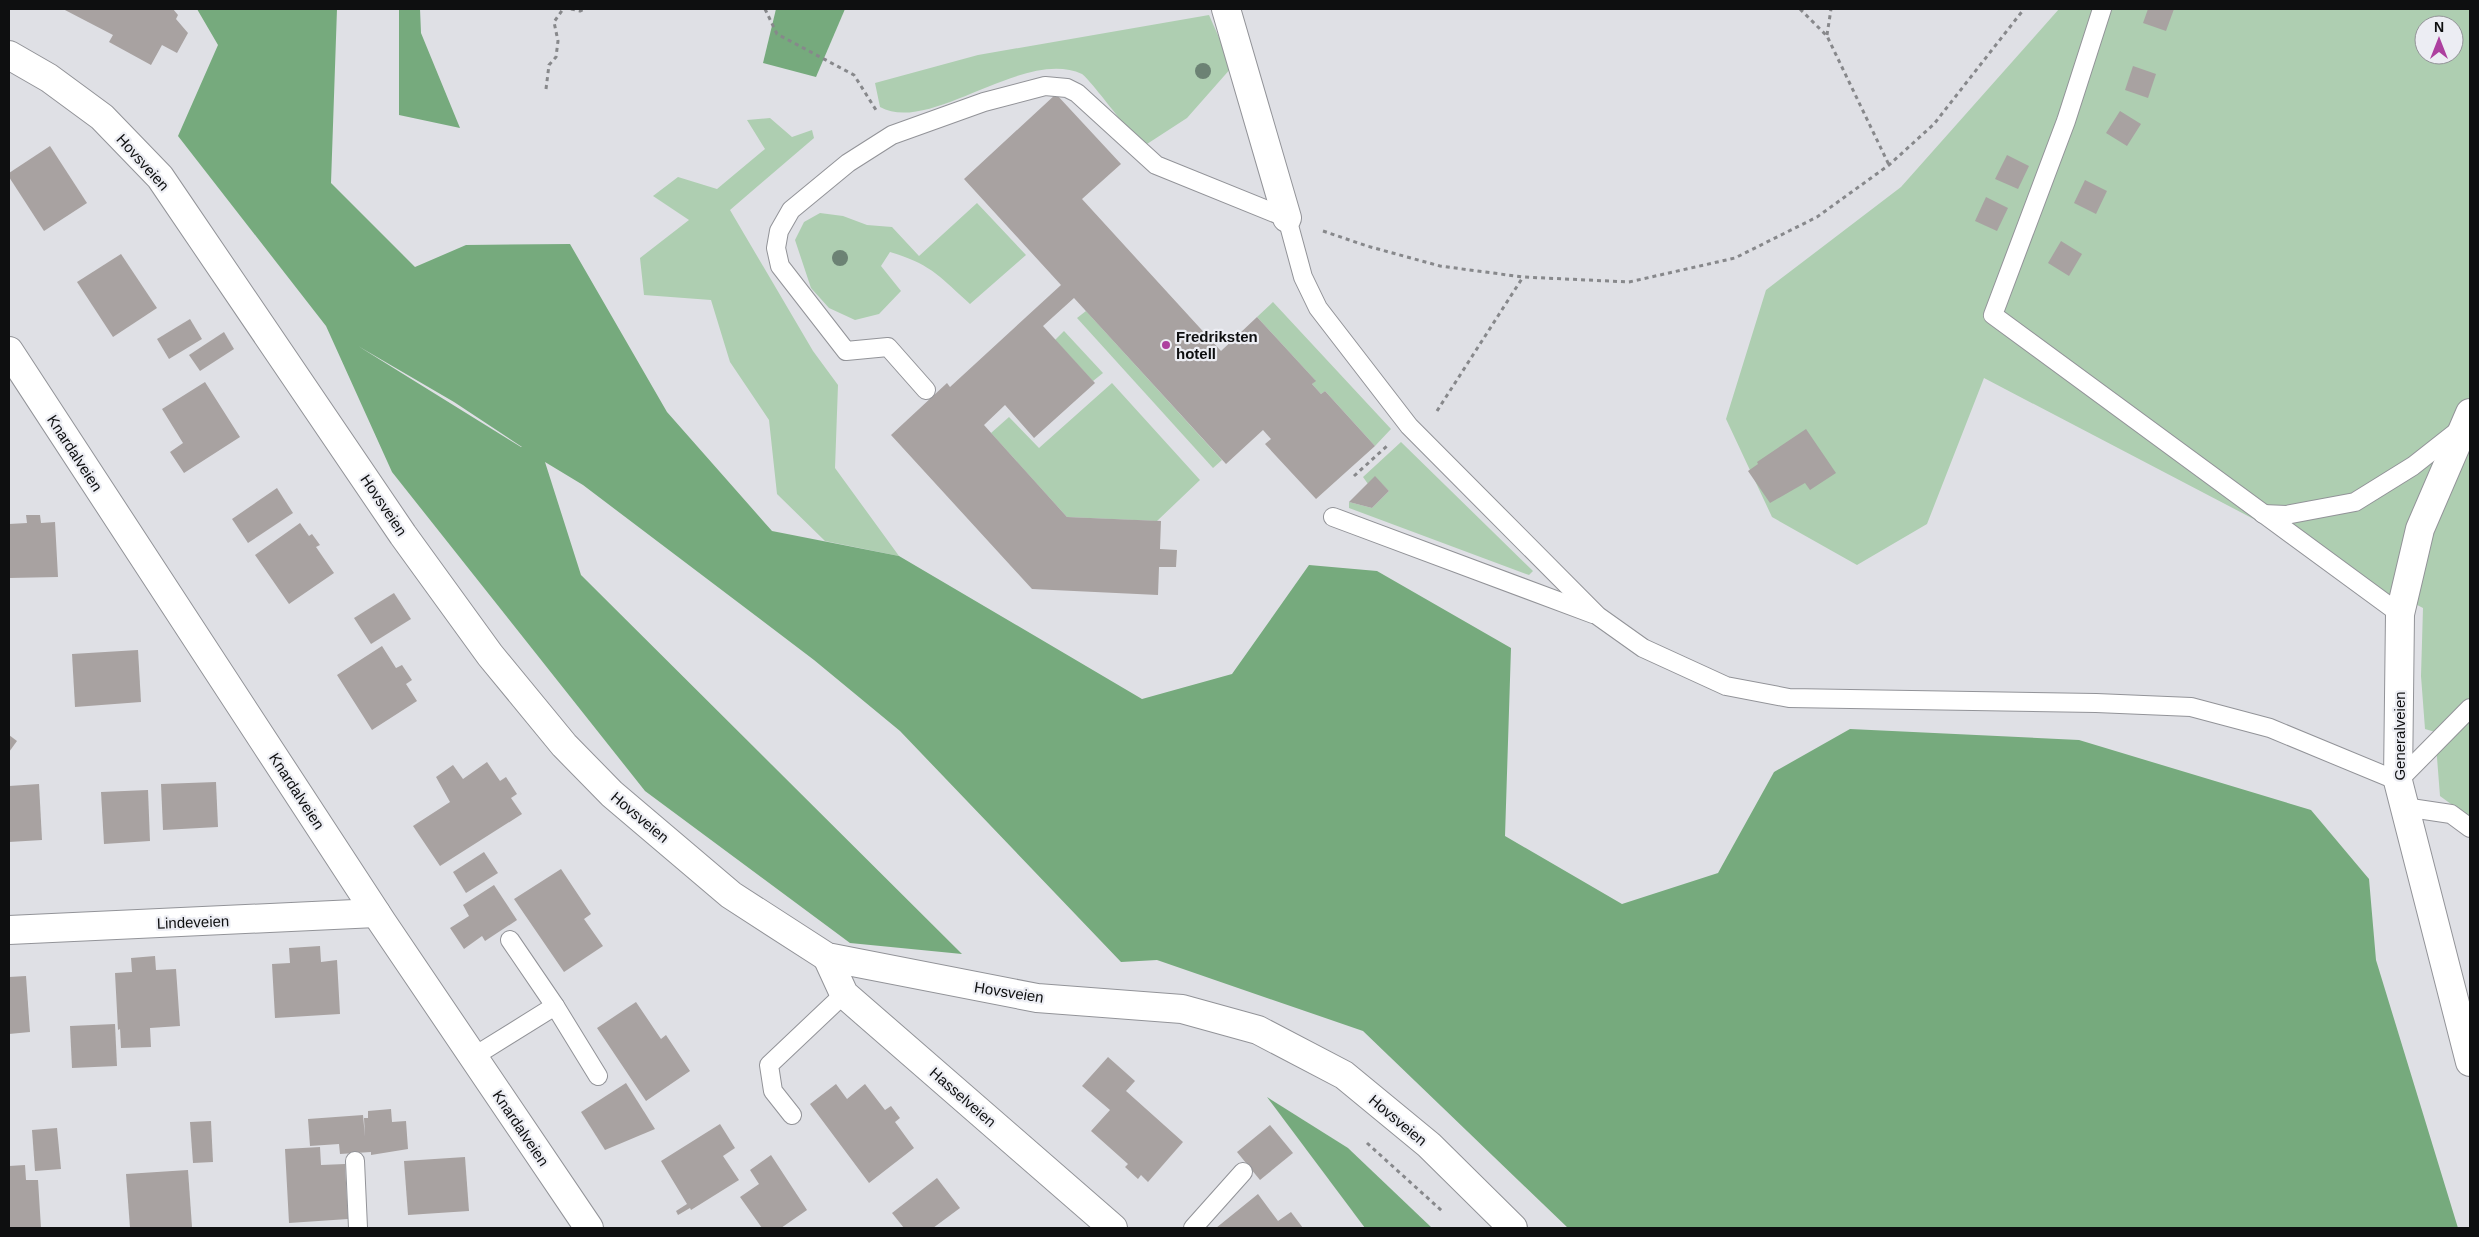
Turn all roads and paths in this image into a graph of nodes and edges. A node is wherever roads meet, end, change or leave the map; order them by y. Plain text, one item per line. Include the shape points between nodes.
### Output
1 (563, 9) edge
2 (571, 9) edge
3 (585, 9) edge
4 (766, 9) edge
5 (1226, 9) edge
6 (1800, 9) edge
7 (1832, 9) edge
8 (2024, 9) edge
9 (2102, 9) edge
10 (1827, 36) junction
11 (9, 55) edge
12 (546, 89) dead end
13 (892, 135) junction
14 (1889, 165) junction
15 (1287, 218) junction
16 (1524, 277) junction
17 (9, 351) edge
18 (926, 390) dead end
19 (2466, 420) edge
20 (1415, 431) junction
21 (1354, 476) dead end
22 (2263, 514) junction
23 (1334, 517) dead end
24 (2400, 614) junction
25 (1598, 616) junction
26 (2470, 708) edge
27 (2398, 781) junction
28 (2404, 807) junction
29 (2470, 828) edge
30 (376, 913) junction
31 (9, 930) edge
32 (510, 940) dead end
33 (827, 957) junction
34 (844, 994) junction
35 (555, 1006) junction
36 (473, 1057) junction
37 (2470, 1062) edge
38 (598, 1076) dead end
39 (792, 1115) dead end
40 (1360, 1136) dead end
41 (356, 1161) dead end
42 (1243, 1172) dead end
43 (1447, 1215) dead end
44 (358, 1228) edge
45 (589, 1228) edge
46 (1113, 1228) edge
47 (1192, 1228) edge
48 (1513, 1228) edge

1 - 12 path via 554,22 558,41 556,58 549,65
2 - 3 path
4 - 13 path via 777,34 854,75
5 - 15 street
6 - 10 path
7 - 10 path
8 - 14 path via 1934,124
9 - 22 lane via 2066,121 1993,315
10 - 14 path
11 - 33 street, Hovsveien via 49,78 102,117 160,177 403,535 490,655 564,745 612,794 731,895
13 - 15 lane via 984,102 1045,86 1067,88 1077,93 1156,164
13 - 18 lane via 848,163 791,210 779,231 776,248 780,266 846,351 888,347
14 - 16 path via 1817,217 1735,258 1630,282
15 - 16 path via 1367,246 1440,266
15 - 20 lane via 1303,277 1318,308
16 - 20 path
17 - 30 street, Knardalveien
19 - 22 lane via 2413,466 2354,502 2286,515
19 - 24 street, Generalveien via 2420,529
20 - 21 path
20 - 25 lane
22 - 24 lane
23 - 25 lane
24 - 27 street, Generalveien
25 - 27 lane via 1643,648 1726,686 1789,698 2086,702 2191,707 2270,728
26 - 27 lane
27 - 28 street, Generalveien
28 - 29 lane via 2450,814
28 - 37 street, Generalveien
30 - 31 street, Lindeveien
30 - 36 street, Knardalveien
32 - 35 lane
33 - 34 street, Hasselveien
33 - 48 street, Hovsveien via 1036,998 1182,1009 1258,1030 1344,1075 1429,1145
34 - 39 lane via 769,1065 773,1091
34 - 46 street, Hasselveien
35 - 36 lane
35 - 38 lane
36 - 45 street, Knardalveien
40 - 43 path
41 - 44 lane
42 - 47 lane

